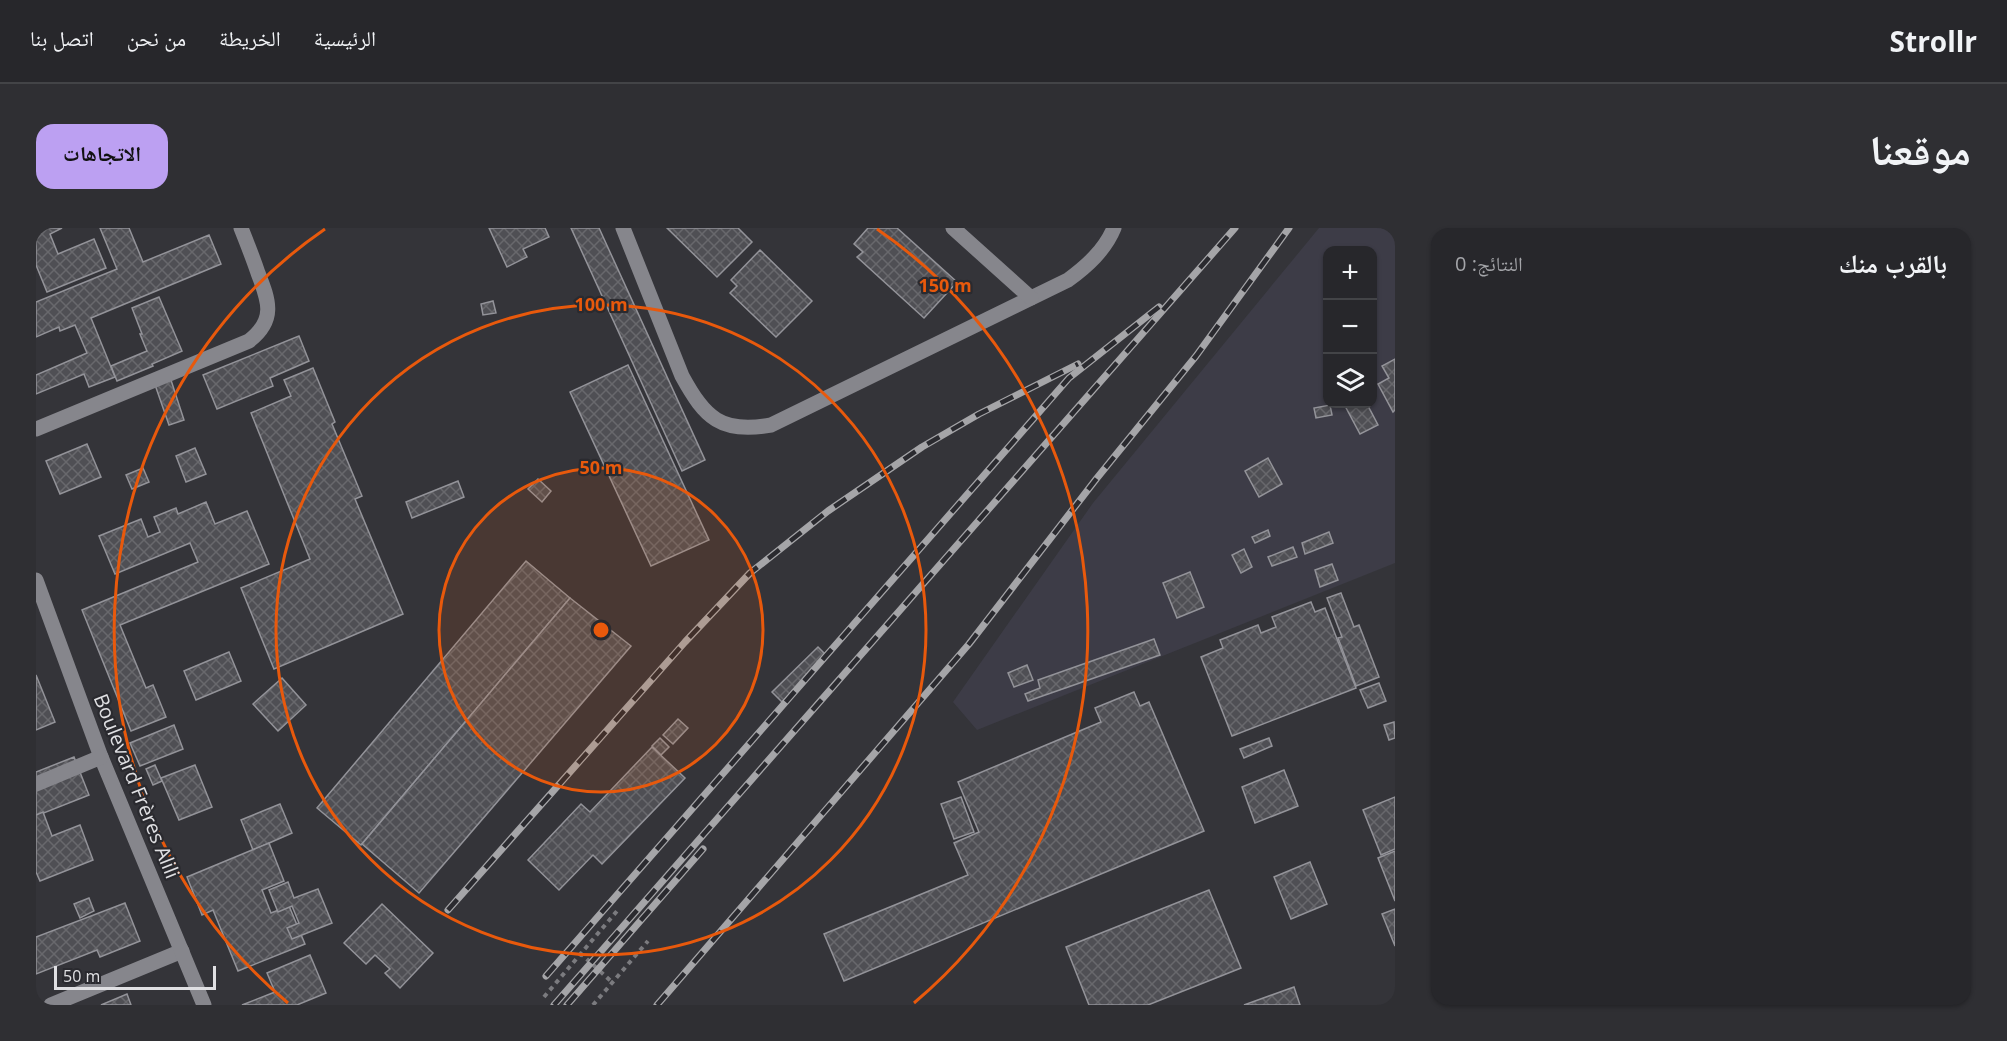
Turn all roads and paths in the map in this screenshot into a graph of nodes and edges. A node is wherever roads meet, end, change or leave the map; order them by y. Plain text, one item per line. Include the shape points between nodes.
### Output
1 (241, 228) edge
2 (623, 228) edge
3 (953, 228) edge
4 (1114, 228) edge
5 (1031, 298) junction
6 (36, 429) edge
7 (36, 580) edge
8 (101, 757) junction
9 (36, 784) edge
10 (617, 911) dead end
11 (648, 941) dead end
12 (182, 951) junction
13 (580, 954) junction
14 (612, 982) junction
15 (544, 997) dead end
16 (51, 1005) edge
17 (204, 1005) edge
18 (593, 1005) edge

1 - 6 street via 269,304 257,336
2 - 5 street via 694,398 720,423 738,428 771,425
3 - 5 street
4 - 5 street via 1088,264 1068,280
7 - 8 street, Boulevard Frères Alili
8 - 9 street
8 - 12 street, Boulevard Frères Alili
10 - 13 path
11 - 14 path
12 - 16 street
12 - 17 street, Boulevard Frères Alili
13 - 14 path
13 - 15 path
14 - 18 path

